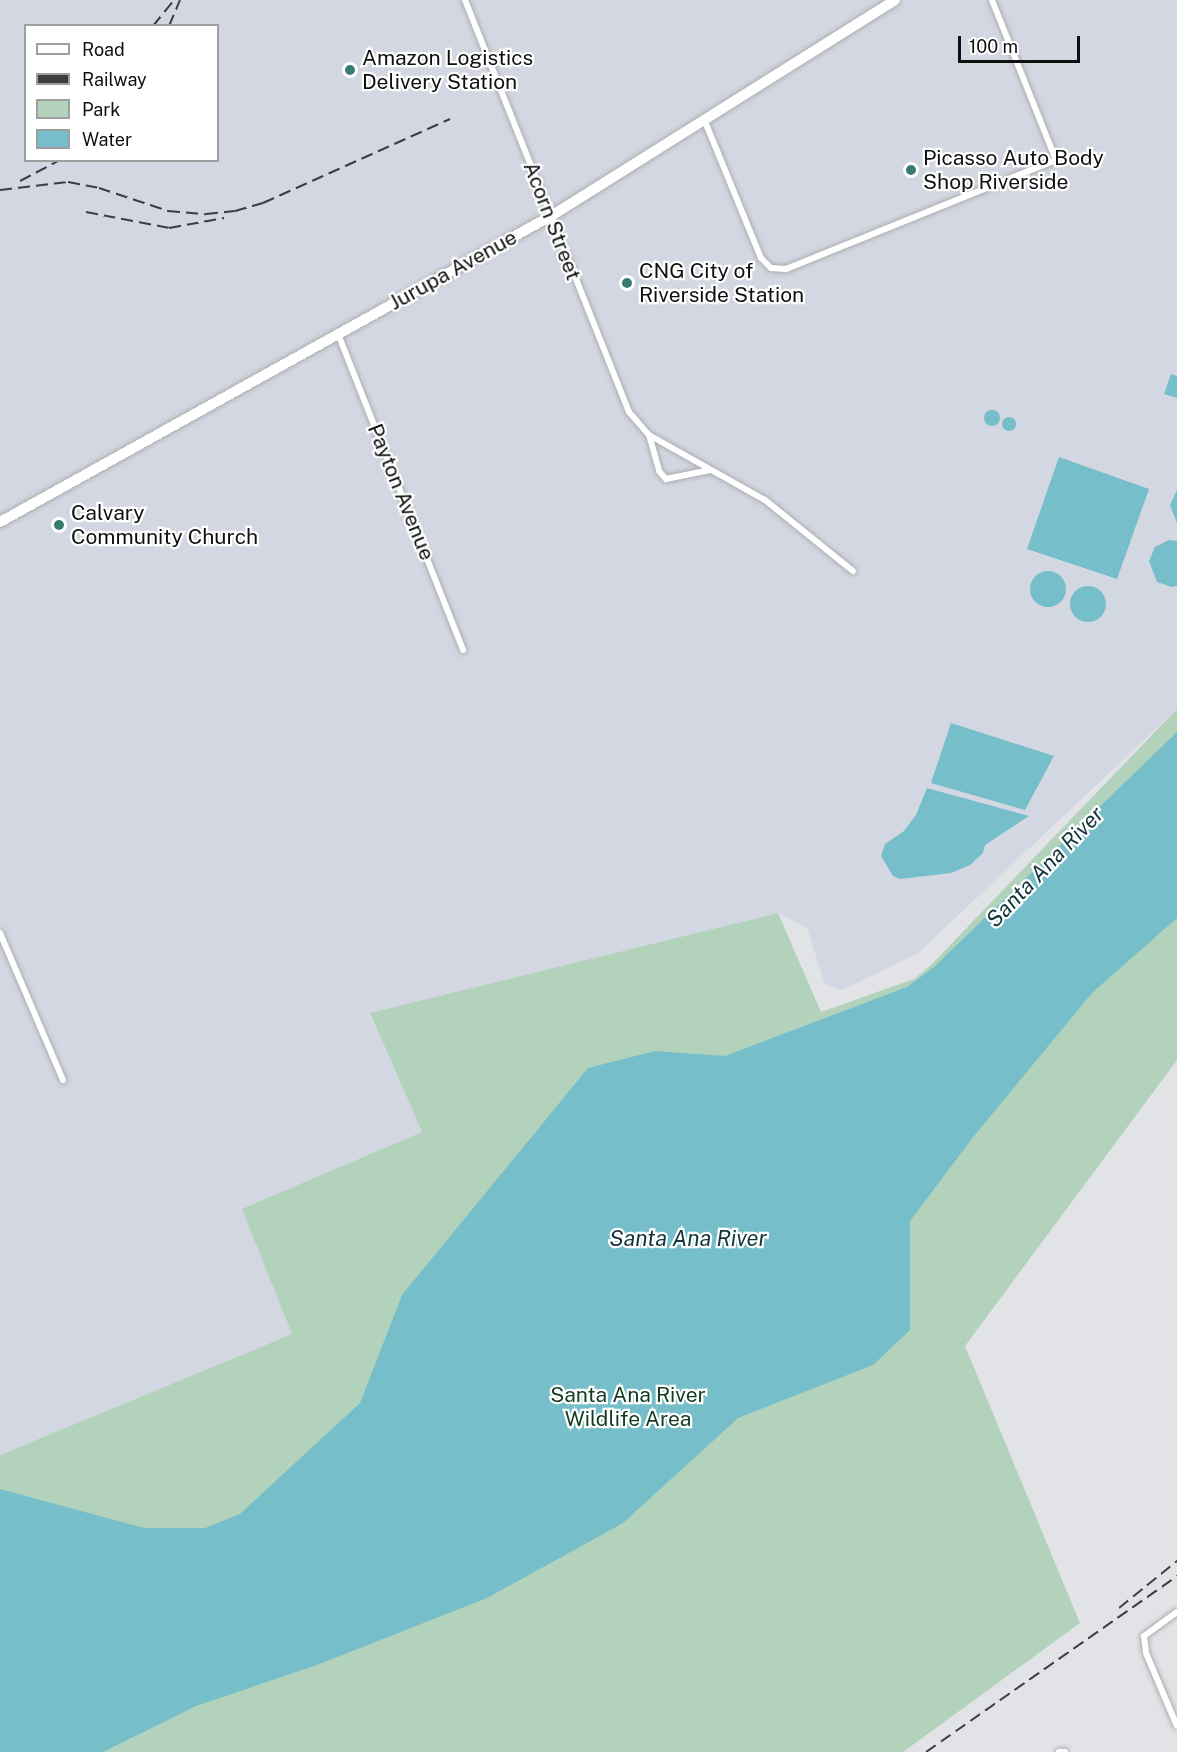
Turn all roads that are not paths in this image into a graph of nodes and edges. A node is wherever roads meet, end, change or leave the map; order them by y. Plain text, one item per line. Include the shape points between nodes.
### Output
1 (465, 0) edge
2 (895, 0) edge
3 (992, 0) edge
4 (704, 119) junction
5 (551, 216) junction
6 (338, 334) junction
7 (649, 435) junction
8 (710, 470) junction
9 (0, 522) edge
10 (853, 570) dead end
11 (463, 650) dead end
12 (0, 933) edge
13 (63, 1080) dead end
14 (1177, 1612) edge
15 (1177, 1726) edge
16 (1059, 1752) edge
17 (1065, 1752) edge

1 - 5 street, Acorn Street
2 - 4 main road, Jurupa Avenue
3 - 4 street via 1056,160 786,269 771,268 761,258
4 - 5 main road, Jurupa Avenue
5 - 6 main road, Jurupa Avenue
5 - 7 street, Acorn Street via 622,399
6 - 9 main road, Jurupa Avenue
6 - 11 street, Payton Avenue
7 - 8 street, Acorn Street
7 - 8 street, Acorn Street via 659,471 666,478
8 - 10 street, Acorn Street via 765,500
12 - 13 street
14 - 15 street via 1144,1636 1146,1653
16 - 17 street

